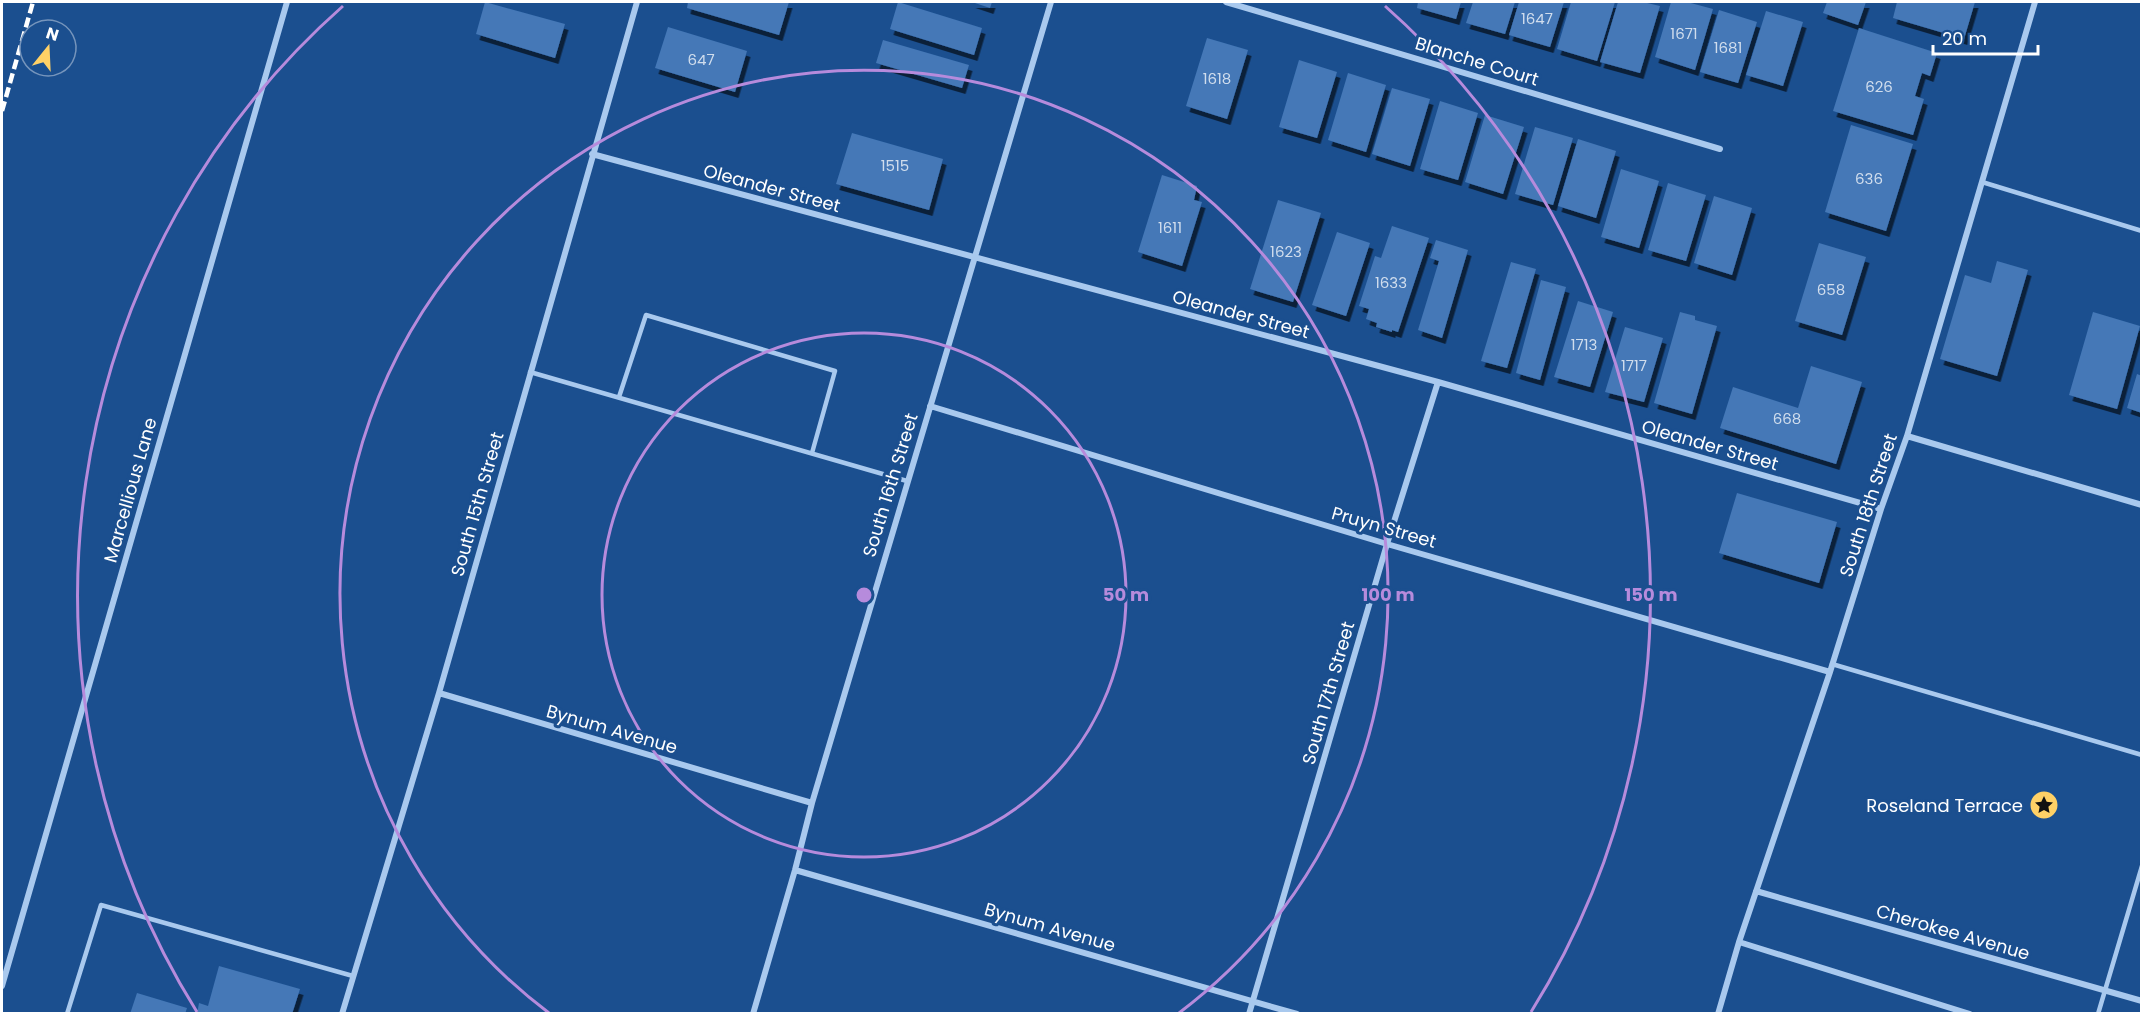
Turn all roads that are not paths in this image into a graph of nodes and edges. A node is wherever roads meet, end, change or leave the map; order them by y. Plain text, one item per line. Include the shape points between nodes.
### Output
1 (287, 2) edge
2 (637, 2) edge
3 (1051, 2) edge
4 (1226, 2) edge
5 (2035, 2) edge
6 (1720, 149) dead end
7 (592, 154) junction
8 (1982, 182) junction
9 (2142, 231) edge
10 (975, 259) junction
11 (530, 372) junction
12 (1438, 382) junction
13 (620, 397) junction
14 (930, 406) junction
15 (1907, 436) junction
16 (812, 453) junction
17 (907, 481) junction
18 (2142, 505) edge
19 (1881, 509) junction
20 (1387, 544) junction
21 (1833, 664) junction
22 (1830, 672) junction
23 (439, 693) junction
24 (2142, 754) edge
25 (812, 803) junction
26 (2142, 867) edge
27 (795, 870) junction
28 (1756, 891) junction
29 (1739, 942) junction
30 (353, 976) junction
31 (2, 986) edge
32 (2104, 991) junction
33 (1252, 1000) junction
34 (2142, 1001) edge
35 (67, 1014) edge
36 (342, 1014) edge
37 (753, 1014) edge
38 (1249, 1014) edge
39 (1297, 1014) edge
40 (1718, 1014) edge
41 (1970, 1014) edge
42 (2098, 1014) edge

1 - 31 street, Marcellious Lane
2 - 7 street, South 15th Street
3 - 10 street, South 16th Street
4 - 6 street, Blanche Court
5 - 8 street, South 18th Street
7 - 10 street, Oleander Street
7 - 11 street, South 15th Street
8 - 9 lane
8 - 15 street, South 18th Street
10 - 12 street, Oleander Street
10 - 14 street, South 16th Street
11 - 13 lane
11 - 23 street, South 15th Street
12 - 19 street, Oleander Street
12 - 20 street, South 17th Street
13 - 16 lane
13 - 16 lane via 646,315 835,371
14 - 17 street, South 16th Street
14 - 20 street, Pruyn Street
15 - 18 street
15 - 19 street, South 18th Street
16 - 17 lane
17 - 25 street, South 16th Street
19 - 21 street, South 18th Street
20 - 22 street, Pruyn Street
20 - 33 street, South 17th Street
21 - 22 street, South 18th Street
21 - 24 lane
22 - 28 street, South 18th Street
23 - 25 street, Bynum Avenue
23 - 30 street, South 15th Street
25 - 27 street, South 16th Street
26 - 32 lane
27 - 33 street, Bynum Avenue
27 - 37 street, South 16th Street
28 - 29 street, South 18th Street
28 - 32 street, Cherokee Avenue
29 - 40 street, South 18th Street
29 - 41 street
30 - 35 lane via 100,905
30 - 36 street, South 15th Street
32 - 34 street, Cherokee Avenue
32 - 42 lane
33 - 38 street, South 17th Street
33 - 39 street, Bynum Avenue

